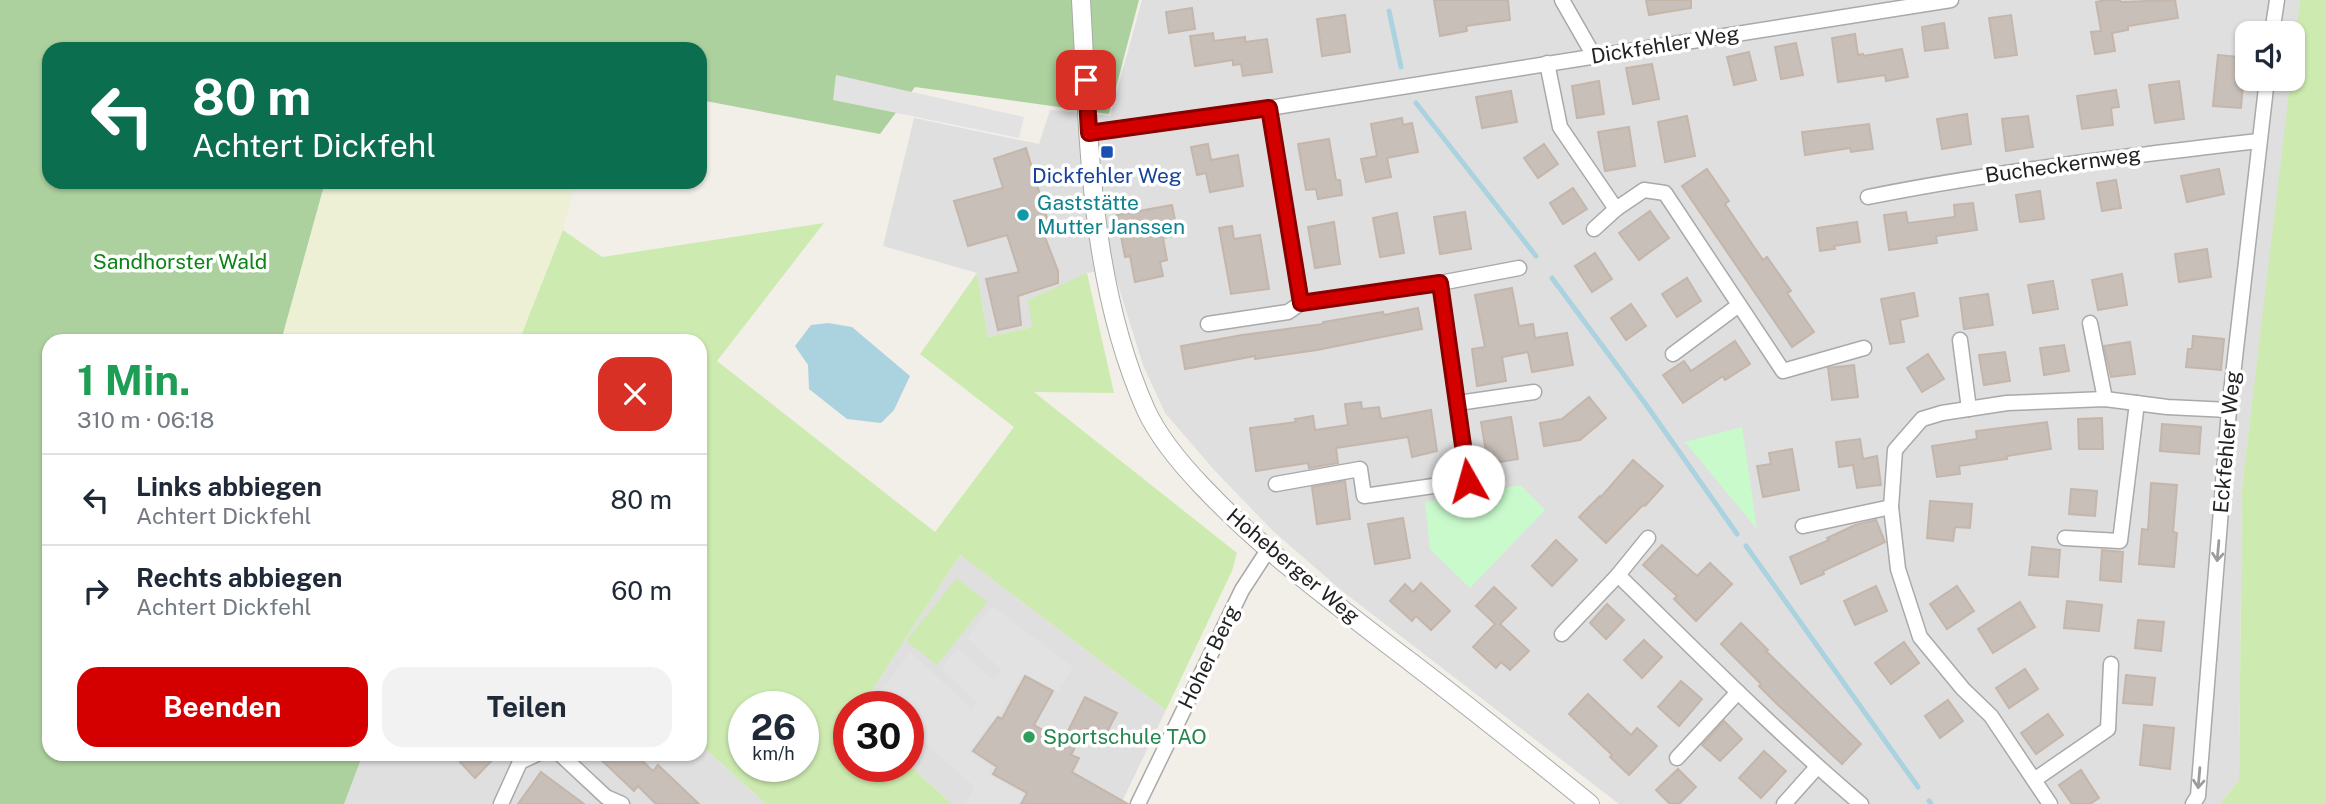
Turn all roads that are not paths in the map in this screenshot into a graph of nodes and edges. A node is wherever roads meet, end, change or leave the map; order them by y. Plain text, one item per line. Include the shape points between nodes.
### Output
1 (1081, 0) edge
2 (1562, 0) edge
3 (1951, 0) edge
4 (2277, 0) edge
5 (2274, 21) edge
6 (1594, 56) junction
7 (1547, 63) junction
8 (2265, 91) edge
9 (1269, 108) junction
10 (1089, 133) junction
11 (2259, 141) junction
12 (1868, 197) dead end
13 (1616, 209) junction
14 (1594, 229) dead end
15 (1518, 268) dead end
16 (1440, 283) junction
17 (1301, 303) junction
18 (1740, 305) junction
19 (2090, 323) dead end
20 (1208, 324) dead end
21 (1960, 340) dead end
22 (1864, 348) dead end
23 (1673, 354) dead end
24 (1534, 392) dead end
25 (2105, 399) junction
26 (1458, 403) junction
27 (2137, 403) junction
28 (1969, 409) junction
29 (2229, 410) junction
30 (1276, 484) dead end
31 (1891, 508) junction
32 (1802, 526) dead end
33 (1648, 538) dead end
34 (2065, 538) dead end
35 (1268, 550) junction
36 (1618, 575) junction
37 (1562, 635) dead end
38 (2111, 664) dead end
39 (1738, 692) junction
40 (1677, 758) dead end
41 (522, 761) edge
42 (567, 761) edge
43 (1817, 767) junction
44 (2034, 780) junction
45 (501, 804) edge
46 (622, 804) edge
47 (1138, 804) edge
48 (1590, 804) edge
49 (1784, 804) edge
50 (1861, 804) edge
51 (2050, 804) edge
52 (2193, 804) edge

1 - 10 street, Hoheberger Weg
2 - 6 street
3 - 6 street, Dickfehler Weg
4 - 5 street
6 - 7 street, Dickfehler Weg
7 - 9 street, Dickfehler Weg
7 - 13 street via 1560,127
8 - 11 street, Eckfehler Weg
9 - 10 street, Dickfehler Weg
9 - 17 street
10 - 35 street, Hoheberger Weg via 1094,201 1116,328 1147,412 1178,460
11 - 12 street, Bucheckernweg via 1967,178
11 - 29 street, Eckfehler Weg
13 - 14 street
13 - 18 street via 1644,190 1665,193
15 - 16 street
16 - 17 street
16 - 26 street
17 - 20 street via 1288,312
18 - 22 street via 1783,371
18 - 23 street
19 - 25 street
21 - 28 street
24 - 26 street
25 - 27 street
25 - 28 street
26 - 30 street via 1468,481 1364,496 1360,469
27 - 29 street
27 - 34 street via 2120,541
28 - 31 street via 1922,419 1895,450
29 -> 52 street, Eckfehler Weg via 2198,796
31 - 32 street
31 - 44 street via 1898,569 1920,637 1991,716
33 - 36 street
35 - 47 street, Hoher Berg via 1242,590
35 - 48 street, Hoheberger Weg
36 - 37 street
36 - 39 street
38 - 44 street via 2108,729
39 - 40 street
39 - 43 street
41 - 45 street
42 - 46 street via 606,797
43 - 49 street
43 - 50 street
44 - 51 street

